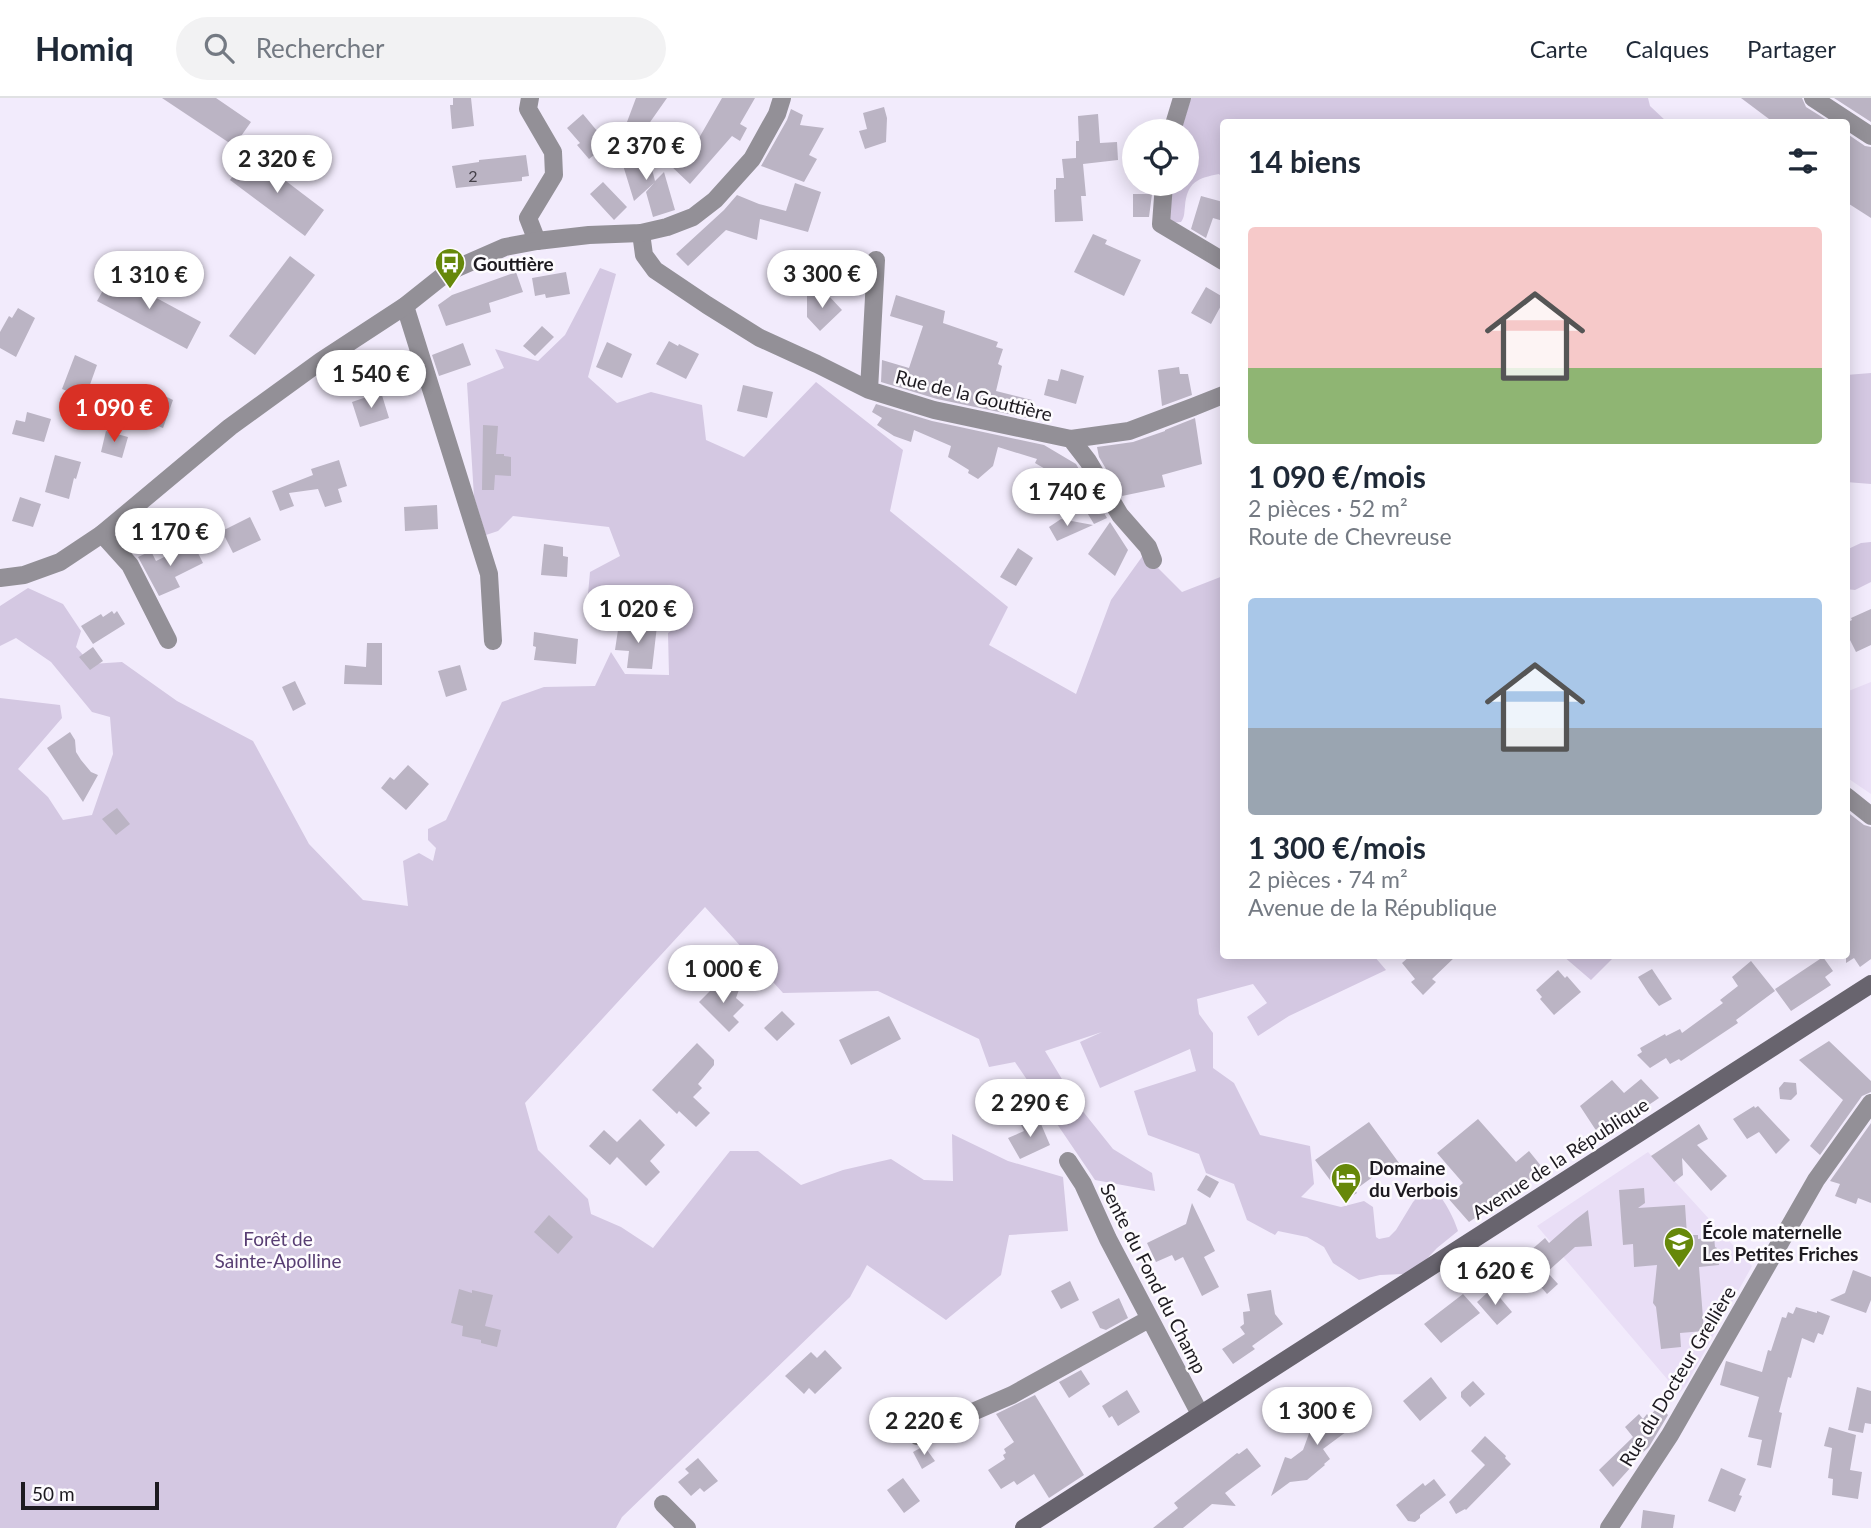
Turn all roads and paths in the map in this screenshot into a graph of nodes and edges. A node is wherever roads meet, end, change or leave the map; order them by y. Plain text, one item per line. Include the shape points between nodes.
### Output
1 (530, 98) edge
2 (782, 98) edge
3 (1182, 98) edge
4 (1813, 98) edge
5 (1176, 119) edge
6 (1845, 119) edge
7 (1850, 122) edge
8 (1871, 136) edge
9 (1163, 196) edge
10 (641, 233) junction
11 (537, 241) junction
12 (1220, 259) edge
13 (876, 260) dead end
14 (405, 306) junction
15 (869, 390) junction
16 (1220, 396) edge
17 (1071, 439) junction
18 (102, 534) junction
19 (1153, 560) dead end
20 (0, 578) edge
21 (168, 640) dead end
22 (494, 640) dead end
23 (1850, 799) edge
24 (1871, 816) edge
25 (1871, 984) edge
26 (1871, 1103) edge
27 (1068, 1161) dead end
28 (1149, 1319) junction
29 (1199, 1415) junction
30 (917, 1436) dead end
31 (663, 1504) dead end
32 (687, 1528) edge
33 (1024, 1528) edge
34 (1609, 1528) edge

1 - 11 street via 528,108 553,152 554,175 528,218
2 - 10 street via 752,159 715,201 693,217
3 - 5 street
4 - 6 street
7 - 8 street
9 - 12 street via 1161,224
10 - 11 street
10 - 15 street, Rue de la Gouttière via 644,255 655,270 760,338
11 - 14 street via 505,247 459,267
13 - 15 street
14 - 18 street via 240,420
14 - 22 street via 489,574
15 - 17 street, Rue de la Gouttière via 934,410
16 - 17 street, Rue de la Gouttière via 1129,430
17 - 19 street
18 - 20 street via 60,562
18 - 21 street via 130,565
23 - 24 street
25 - 29 main road, Avenue de la République
26 - 34 street, Rue du Docteur Grellière via 1816,1180 1670,1435
27 - 28 street, Sente du Fond du Champ
28 - 29 street, Sente du Fond du Champ
28 - 30 street via 1012,1395
29 - 33 main road, Avenue de la République
31 - 32 street

